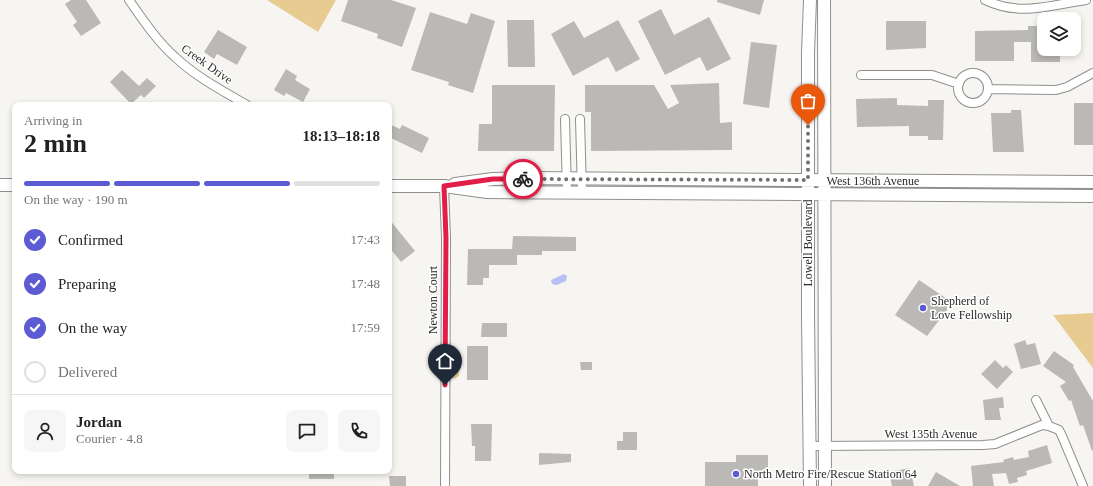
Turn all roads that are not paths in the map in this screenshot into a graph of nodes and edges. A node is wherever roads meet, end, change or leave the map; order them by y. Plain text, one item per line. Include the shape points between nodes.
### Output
1 (129, 0) edge
2 (810, 0) edge
3 (824, 0) edge
4 (985, 0) edge
5 (1086, 0) edge
6 (1093, 73) edge
7 (861, 75) dead end
8 (959, 84) junction
9 (988, 89) junction
10 (242, 102) edge
11 (564, 119) dead end
12 (580, 119) dead end
13 (567, 180) junction
14 (582, 180) junction
15 (808, 180) junction
16 (824, 180) junction
17 (1093, 182) edge
18 (0, 185) edge
19 (12, 185) edge
20 (392, 186) edge
21 (444, 186) junction
22 (567, 192) junction
23 (582, 193) junction
24 (808, 195) junction
25 (824, 195) junction
26 (1093, 196) edge
27 (1036, 400) dead end
28 (1049, 426) junction
29 (809, 446) junction
30 (824, 446) junction
31 (445, 486) edge
32 (810, 486) edge
33 (825, 486) edge
34 (1083, 486) edge

1 - 10 street, Creek Drive via 148,27 175,57 189,69
2 - 15 main road, Lowell Boulevard
3 - 16 main road, Lowell Boulevard
4 - 5 street via 1000,7 1017,10
6 - 9 street via 1056,90
7 - 8 street via 932,75
8 - 9 street via 965,76 978,74 986,80
8 - 9 street via 959,93 969,102 982,100
11 - 13 street
12 - 14 street
13 - 14 main road, West 136th Avenue
13 - 21 main road, West 136th Avenue via 493,179
13 - 22 street
14 - 15 main road, West 136th Avenue
14 - 23 street
15 - 16 main road, West 136th Avenue
15 - 24 main road, Lowell Boulevard
16 - 17 main road, West 136th Avenue
16 - 25 main road, Lowell Boulevard
18 - 19 main road
20 - 21 main road, West 136th Avenue
21 - 22 main road, West 136th Avenue via 487,192
21 - 31 street, Newton Court
22 - 23 main road, West 136th Avenue
23 - 24 main road, West 136th Avenue
24 - 25 main road, West 136th Avenue
24 - 29 main road, Lowell Boulevard
25 - 26 main road, West 136th Avenue
25 - 30 main road, Lowell Boulevard
27 - 28 street
28 - 30 street, West 135th Avenue via 1042,425 995,444
28 - 34 street via 1059,430
29 - 30 street, West 135th Avenue
29 - 32 main road, Lowell Boulevard
30 - 33 main road, Lowell Boulevard

